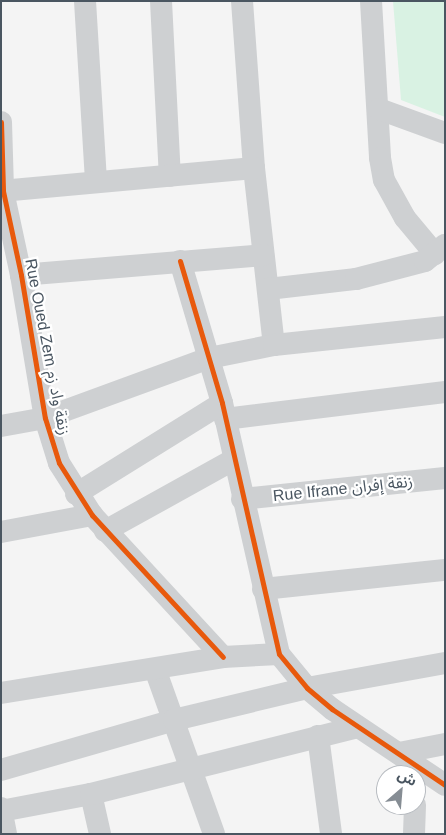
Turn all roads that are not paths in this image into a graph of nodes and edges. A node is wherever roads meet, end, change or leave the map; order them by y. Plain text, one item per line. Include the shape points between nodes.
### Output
1 (85, 1) edge
2 (161, 1) edge
3 (242, 1) edge
4 (371, 1) edge
5 (379, 109) junction
6 (1, 122) edge
7 (445, 133) edge
8 (254, 168) junction
9 (170, 176) junction
10 (96, 180) junction
11 (2, 191) edge
12 (6, 222) edge
13 (438, 254) edge
14 (263, 255) junction
15 (180, 261) junction
16 (21, 275) junction
17 (268, 289) junction
18 (445, 327) edge
19 (274, 345) junction
20 (209, 358) junction
21 (445, 392) edge
22 (223, 411) junction
23 (45, 418) junction
24 (1, 426) edge
25 (234, 460) junction
26 (445, 478) edge
27 (76, 494) junction
28 (242, 499) junction
29 (98, 523) junction
30 (1, 532) edge
31 (445, 570) edge
32 (263, 590) junction
33 (279, 654) junction
34 (223, 657) junction
35 (445, 663) edge
36 (155, 669) junction
37 (307, 688) junction
38 (1, 693) edge
39 (174, 720) junction
40 (357, 727) junction
41 (318, 736) junction
42 (445, 744) edge
43 (399, 753) junction
44 (408, 765) edge
45 (191, 767) junction
46 (1, 770) edge
47 (426, 780) edge
48 (445, 785) edge
49 (91, 794) junction
50 (1, 810) edge
51 (415, 815) edge
52 (329, 833) edge
53 (6, 834) edge
54 (100, 834) edge
55 (214, 834) edge
56 (414, 834) edge

1 - 10 street
2 - 9 street
3 - 8 street
4 - 5 street
5 - 7 street
5 - 13 street via 384,180 405,218
6 - 11 street, Rue Oued Zem زنقة واد زم
8 - 9 street
8 - 14 street
9 - 10 street
10 - 11 street
11 - 12 street, Rue Oued Zem زنقة واد زم
12 - 16 street, Rue Oued Zem زنقة واد زم
13 - 17 street via 356,279
14 - 15 street
14 - 17 street
15 - 16 street
15 - 20 street
16 - 23 street, Rue Oued Zem زنقة واد زم
17 - 19 street
18 - 19 street
19 - 20 street
20 - 22 street
20 - 23 street
21 - 22 street
22 - 25 street
22 - 27 street
23 - 24 street
23 - 27 street, Rue Oued Zem زنقة واد زم via 59,463
25 - 28 street
25 - 29 street
26 - 28 street, Rue Ifrane زنقة إفران
27 - 29 street, Rue Oued Zem زنقة واد زم
28 - 32 street
29 - 30 street
29 - 34 street, Rue Oued Zem زنقة واد زم
31 - 32 street
32 - 33 street
33 - 34 street
33 - 37 street
34 - 36 street
35 - 37 street
36 - 38 street
36 - 39 street
37 - 39 street
37 - 40 street
39 - 45 street
39 - 46 street
40 - 41 street
40 - 43 street
41 - 45 street
41 - 52 street
42 - 43 street
43 - 44 street
45 - 49 street
45 - 55 street
47 - 48 street
49 - 50 street
49 - 54 street
50 - 53 street
51 - 56 street

